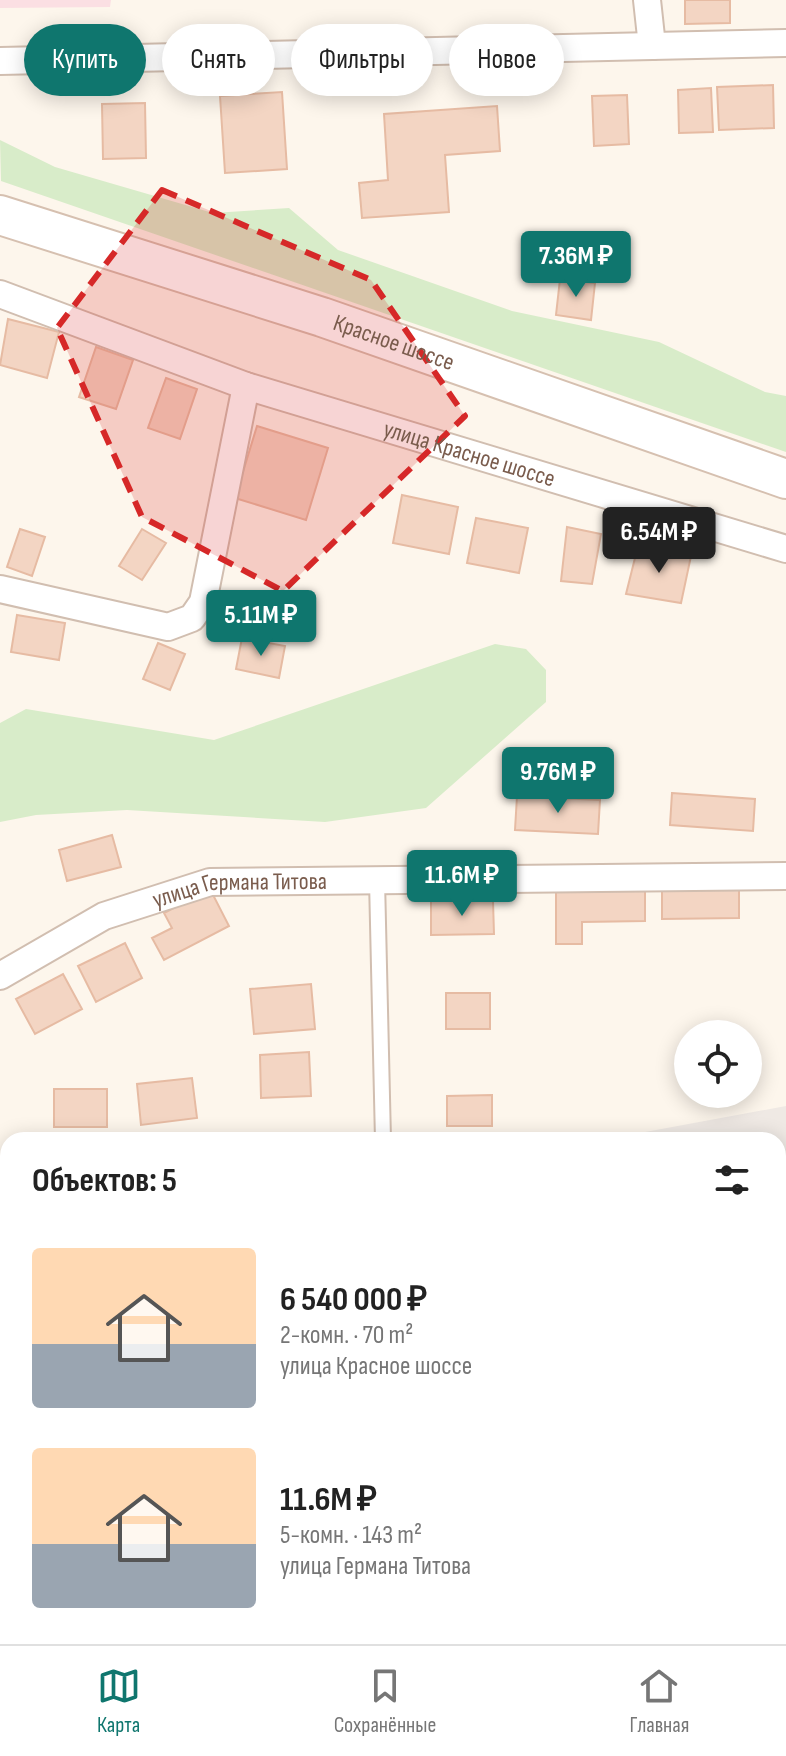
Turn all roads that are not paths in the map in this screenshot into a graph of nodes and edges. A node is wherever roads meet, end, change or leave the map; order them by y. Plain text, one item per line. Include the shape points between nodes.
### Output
1 (647, 0) edge
2 (786, 43) edge
3 (652, 46) junction
4 (0, 61) edge
5 (0, 215) edge
6 (0, 294) edge
7 (246, 386) junction
8 (786, 479) edge
9 (786, 549) edge
10 (0, 589) edge
11 (786, 876) edge
12 (377, 880) junction
13 (0, 976) edge
14 (383, 1132) edge

1 - 3 street
2 - 3 street
3 - 4 street
5 - 8 main road, Красное шоссе via 322,317
6 - 7 street, улица Красное шоссе
7 - 9 street, улица Красное шоссе
7 - 10 street via 203,602 192,618 168,627
11 - 12 street, улица Германа Титова
12 - 13 street, улица Германа Титова via 210,882 104,916
12 - 14 lane

